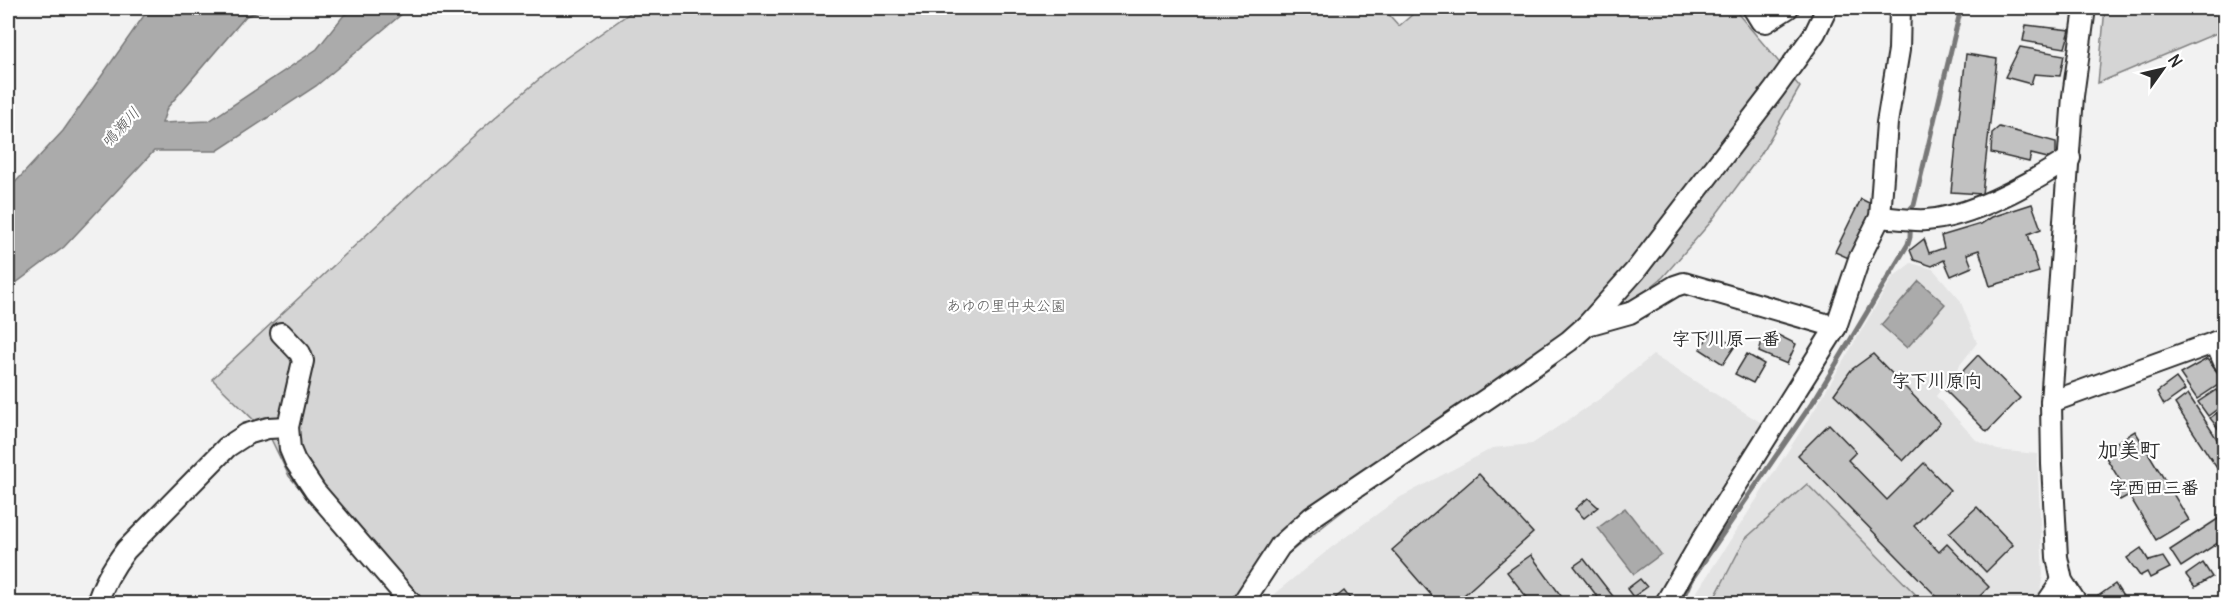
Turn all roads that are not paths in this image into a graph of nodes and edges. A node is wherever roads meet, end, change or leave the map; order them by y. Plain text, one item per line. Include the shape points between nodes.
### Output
1 (1753, 8) edge
2 (1788, 8) edge
3 (1827, 8) edge
4 (1900, 8) edge
5 (2085, 8) edge
6 (2070, 158) junction
7 (1890, 218) junction
8 (1587, 325) junction
9 (1836, 327) junction
10 (281, 333) dead end
11 (2220, 340) edge
12 (2224, 362) edge
13 (2051, 402) junction
14 (288, 427) junction
15 (2062, 581) junction
16 (97, 603) edge
17 (412, 603) edge
18 (1242, 603) edge
19 (1665, 603) edge
20 (2046, 603) edge
21 (2077, 603) edge

1 - 2 street via 1766,22
3 - 8 street via 1815,33 1774,90 1636,270
4 - 7 street via 1899,50 1887,123
5 - 6 street via 2073,96
6 - 7 street via 1986,202 1941,218
6 - 13 street
7 - 9 street via 1859,259
8 - 9 street via 1630,313 1684,283
8 - 18 street via 1494,394 1312,517 1280,546
9 - 19 street
10 - 14 street via 303,361
11 - 12 street
11 - 13 street
13 - 15 street via 2057,557
14 - 16 street via 247,434 227,447 126,549 102,587
14 - 17 street via 290,449 307,480
15 - 20 street
15 - 21 street

